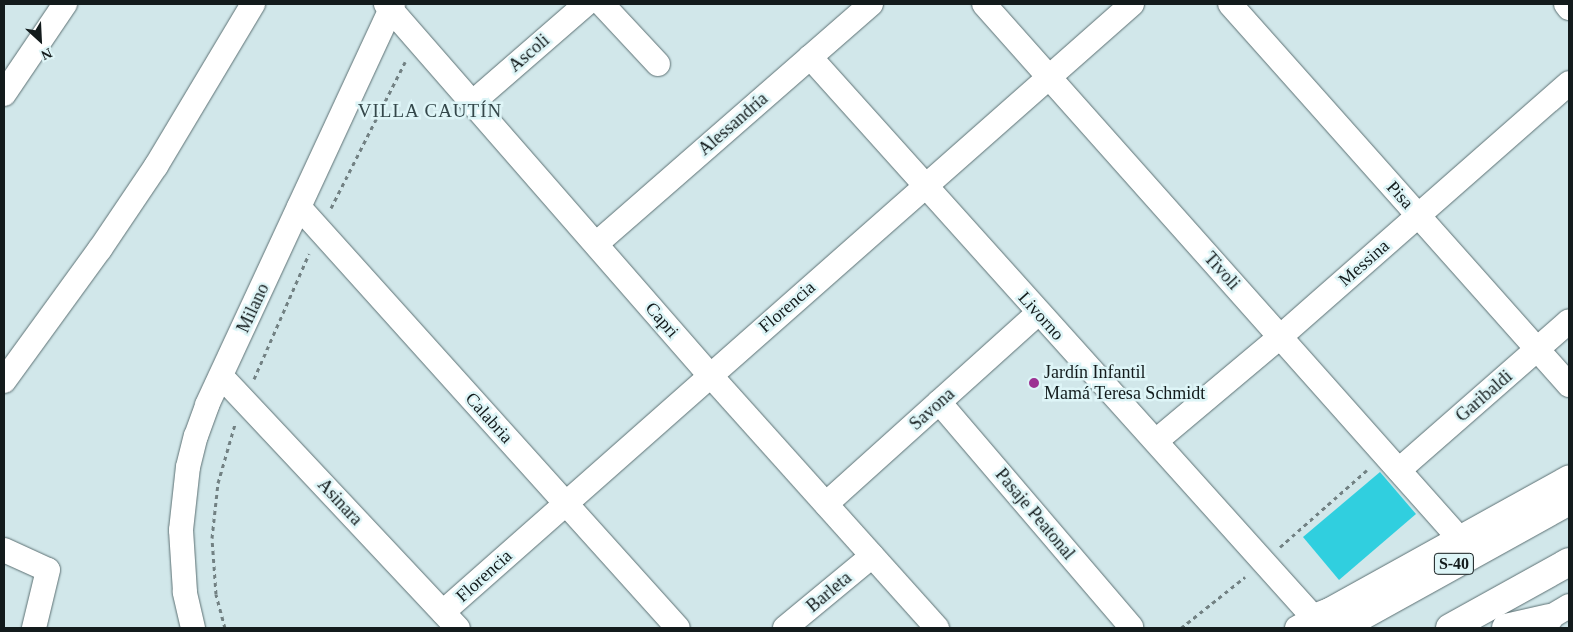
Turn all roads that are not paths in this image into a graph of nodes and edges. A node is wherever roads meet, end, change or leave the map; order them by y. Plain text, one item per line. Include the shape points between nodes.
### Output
1 (65, 4) edge
2 (253, 4) edge
3 (586, 4) edge
4 (602, 4) edge
5 (871, 4) edge
6 (984, 4) edge
7 (1132, 4) edge
8 (1230, 4) edge
9 (1566, 4) edge
10 (390, 5) edge
11 (1569, 8) edge
12 (810, 57) junction
13 (658, 64) dead end
14 (1049, 77) junction
15 (1569, 83) edge
16 (4, 94) edge
17 (472, 103) junction
18 (926, 186) junction
19 (299, 207) junction
20 (1418, 215) junction
21 (596, 244) junction
22 (1038, 313) junction
23 (1569, 321) edge
24 (1280, 337) junction
25 (1537, 349) junction
26 (710, 375) junction
27 (221, 376) junction
28 (4, 381) edge
29 (1569, 385) edge
30 (939, 402) junction
31 (1156, 441) junction
32 (1392, 462) junction
33 (1569, 477) edge
34 (1569, 501) edge
35 (566, 503) junction
36 (826, 504) junction
37 (1459, 538) junction
38 (4, 550) edge
39 (872, 556) junction
40 (1569, 562) edge
41 (1443, 570) junction
42 (451, 620) edge
43 (1551, 620) edge
44 (1305, 623) edge
45 (1130, 627) dead end
46 (34, 628) edge
47 (194, 628) edge
48 (678, 628) edge
49 (785, 628) edge
50 (937, 628) edge
51 (1340, 628) edge
52 (1450, 628) edge
53 (1506, 628) edge

1 - 16 street
2 - 28 street via 156,166
3 - 17 street, Ascoli
4 - 13 street
5 - 12 street, Alessandría
6 - 14 street, Tivoli
7 - 14 street, Florencia
8 - 20 street, Pisa
9 - 11 street
10 - 17 street, Capri
10 - 19 street, Milano
12 - 18 street, Livorno
12 - 21 street, Alessandría
14 - 18 street, Florencia
14 - 24 street, Tivoli
15 - 20 street, Messina
17 - 21 street, Capri
18 - 22 street, Livorno
18 - 26 street, Florencia
19 - 27 street, Milano
19 - 35 street, Calabria
20 - 24 street, Messina
20 - 25 street, Pisa
21 - 26 street, Capri
22 - 30 street, Savona
22 - 31 street, Livorno
23 - 25 street, Garibaldi
24 - 31 street, Messina
24 - 32 street, Tivoli
25 - 29 street, Pisa
25 - 32 street, Garibaldi
26 - 35 street, Florencia
26 - 36 street, Capri
27 - 42 street, Asinara
27 - 47 street, Milano via 196,436 183,499 182,561
30 - 36 street, Savona
30 - 45 street, Pasaje Peatonal
31 - 44 street, Livorno via 1264,562
32 - 37 street, Tivoli
33 - 37 street
34 - 41 main road, S-40
35 - 42 street, Florencia
35 - 48 street, Calabria
36 - 39 street, Capri
37 - 44 street
38 - 46 street via 48,570
39 - 49 street, Barleta
39 - 50 street, Capri
40 - 52 main road
41 - 44 main road
41 - 51 main road, S-40
43 - 53 main road

